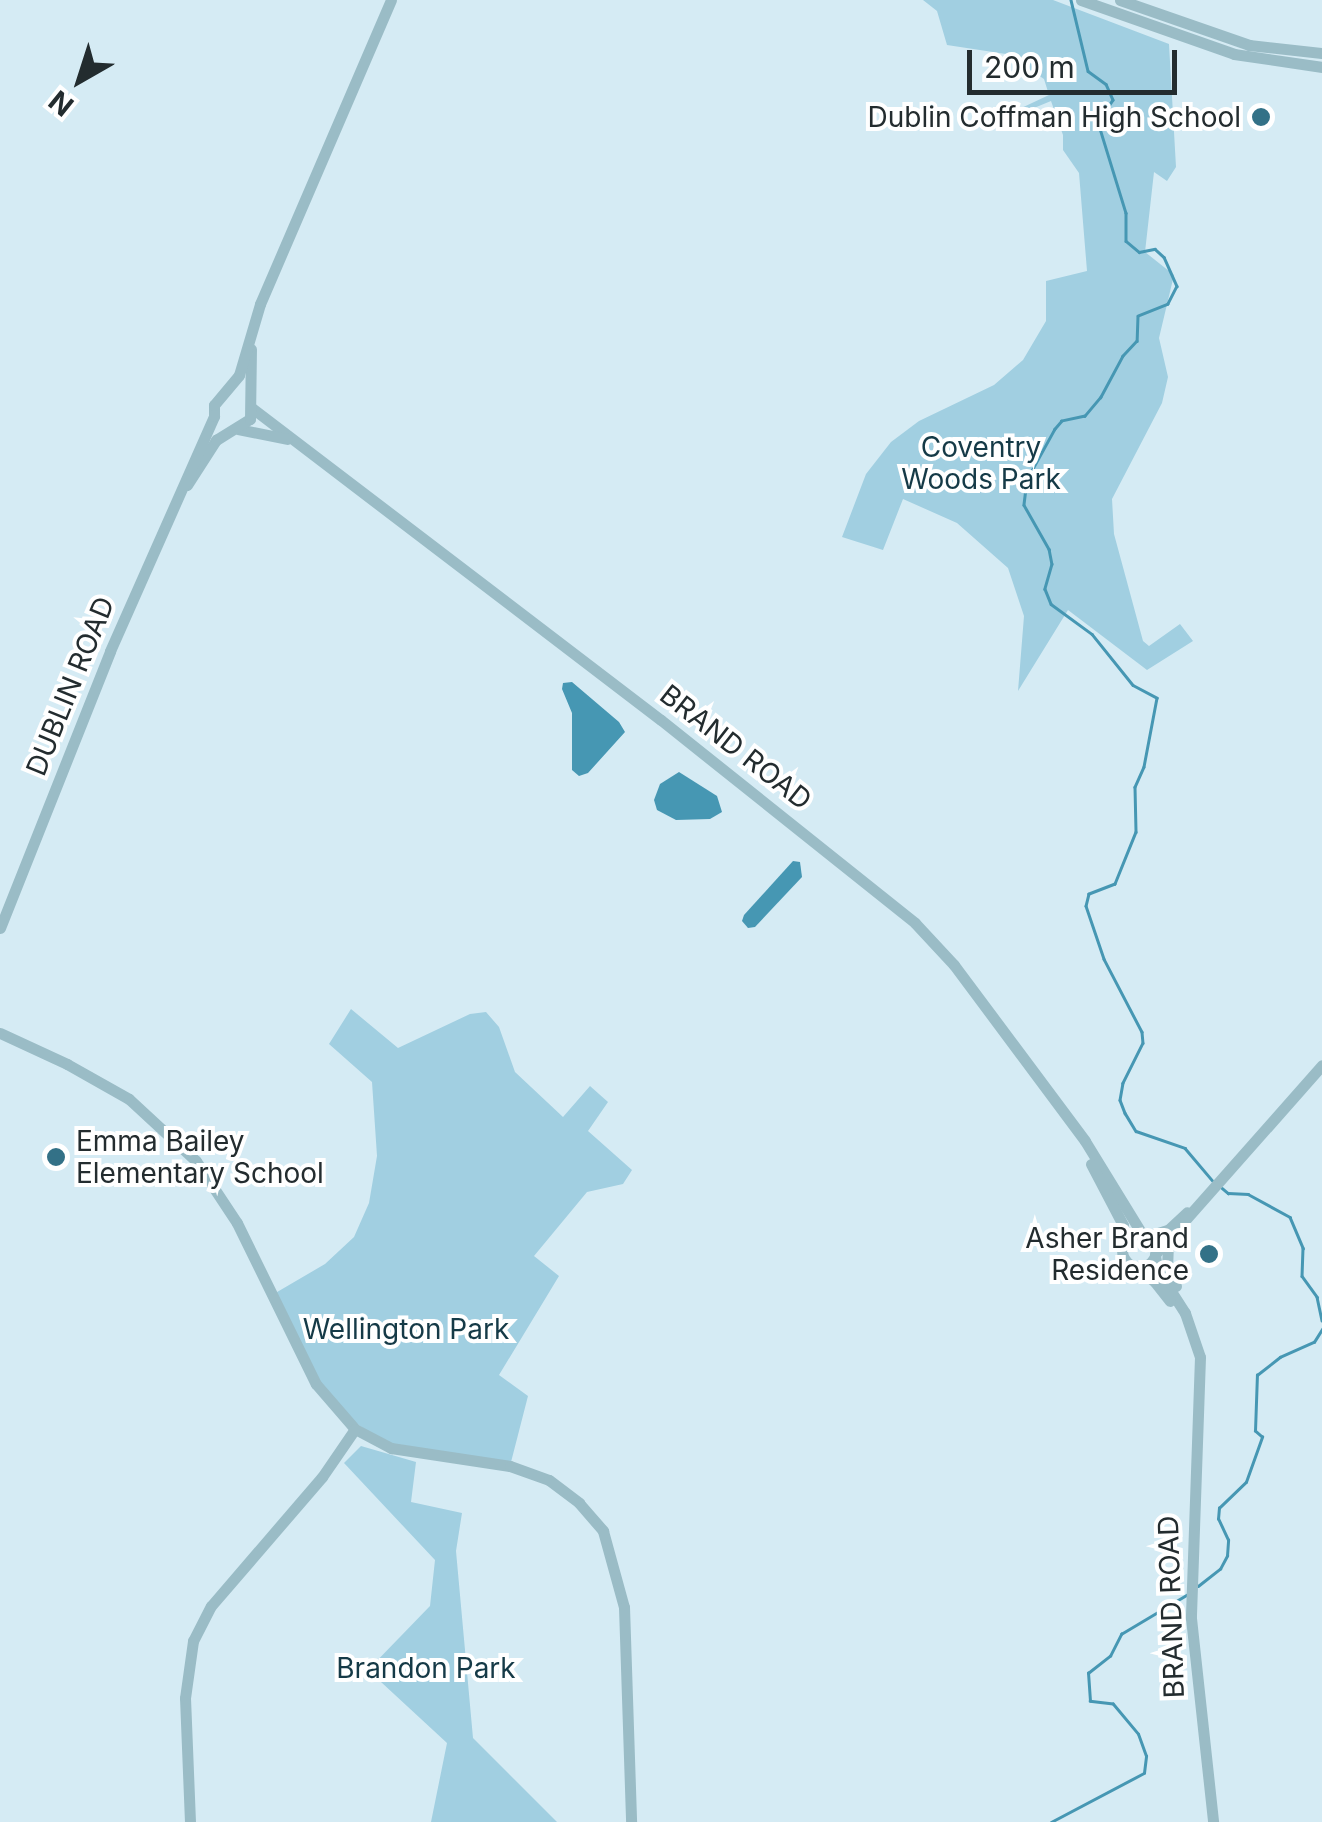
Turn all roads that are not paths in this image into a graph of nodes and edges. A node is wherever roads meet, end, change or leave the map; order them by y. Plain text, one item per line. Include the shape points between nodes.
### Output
1 (391, 0) edge
2 (1120, 0) edge
3 (1088, 2) edge
4 (1322, 54) edge
5 (1322, 68) edge
6 (252, 325) junction
7 (225, 393) junction
8 (250, 403) junction
9 (214, 416) junction
10 (235, 430) junction
11 (314, 452) junction
12 (167, 519) junction
13 (0, 928) edge
14 (0, 1034) edge
15 (1322, 1065) edge
16 (1078, 1132) junction
17 (1200, 1204) junction
18 (1145, 1235) junction
19 (1168, 1242) junction
20 (1124, 1244) junction
21 (1155, 1255) junction
22 (1134, 1266) junction
23 (1185, 1313) junction
24 (1200, 1390) junction
25 (355, 1429) junction
26 (190, 1822) edge
27 (631, 1822) edge
28 (1213, 1822) edge

1 - 6 main road
2 - 4 main road via 1249,45
3 - 5 main road via 1234,54
6 - 7 main road via 239,376
6 - 8 main road
7 - 8 main road via 238,392
7 - 9 main road
8 - 10 main road via 248,424
8 - 11 main road, BRAND ROAD
9 - 10 main road
9 - 12 main road, DUBLIN ROAD
10 - 11 main road, BRAND ROAD via 274,433
10 - 12 main road, DUBLIN ROAD via 211,446
11 - 16 main road, BRAND ROAD via 915,923
12 - 13 main road, DUBLIN ROAD
14 - 25 main road via 129,1100 196,1161 237,1223 316,1384
15 - 17 main road
16 - 18 main road, BRAND ROAD
16 - 20 main road, BRAND ROAD via 1123,1225
17 - 18 main road via 1168,1230
17 - 19 main road
18 - 20 main road
18 - 21 main road
19 - 21 main road
19 - 23 main road, BRAND ROAD via 1167,1266
20 - 22 main road via 1123,1255
21 - 22 main road
21 - 23 main road, BRAND ROAD
22 - 24 main road, BRAND ROAD via 1172,1304
23 - 24 main road, BRAND ROAD via 1200,1356
24 - 28 main road, BRAND ROAD via 1191,1606
25 - 26 main road via 211,1606 192,1641 186,1698
25 - 27 main road via 390,1448 510,1466 549,1480 579,1502 602,1532 624,1607

